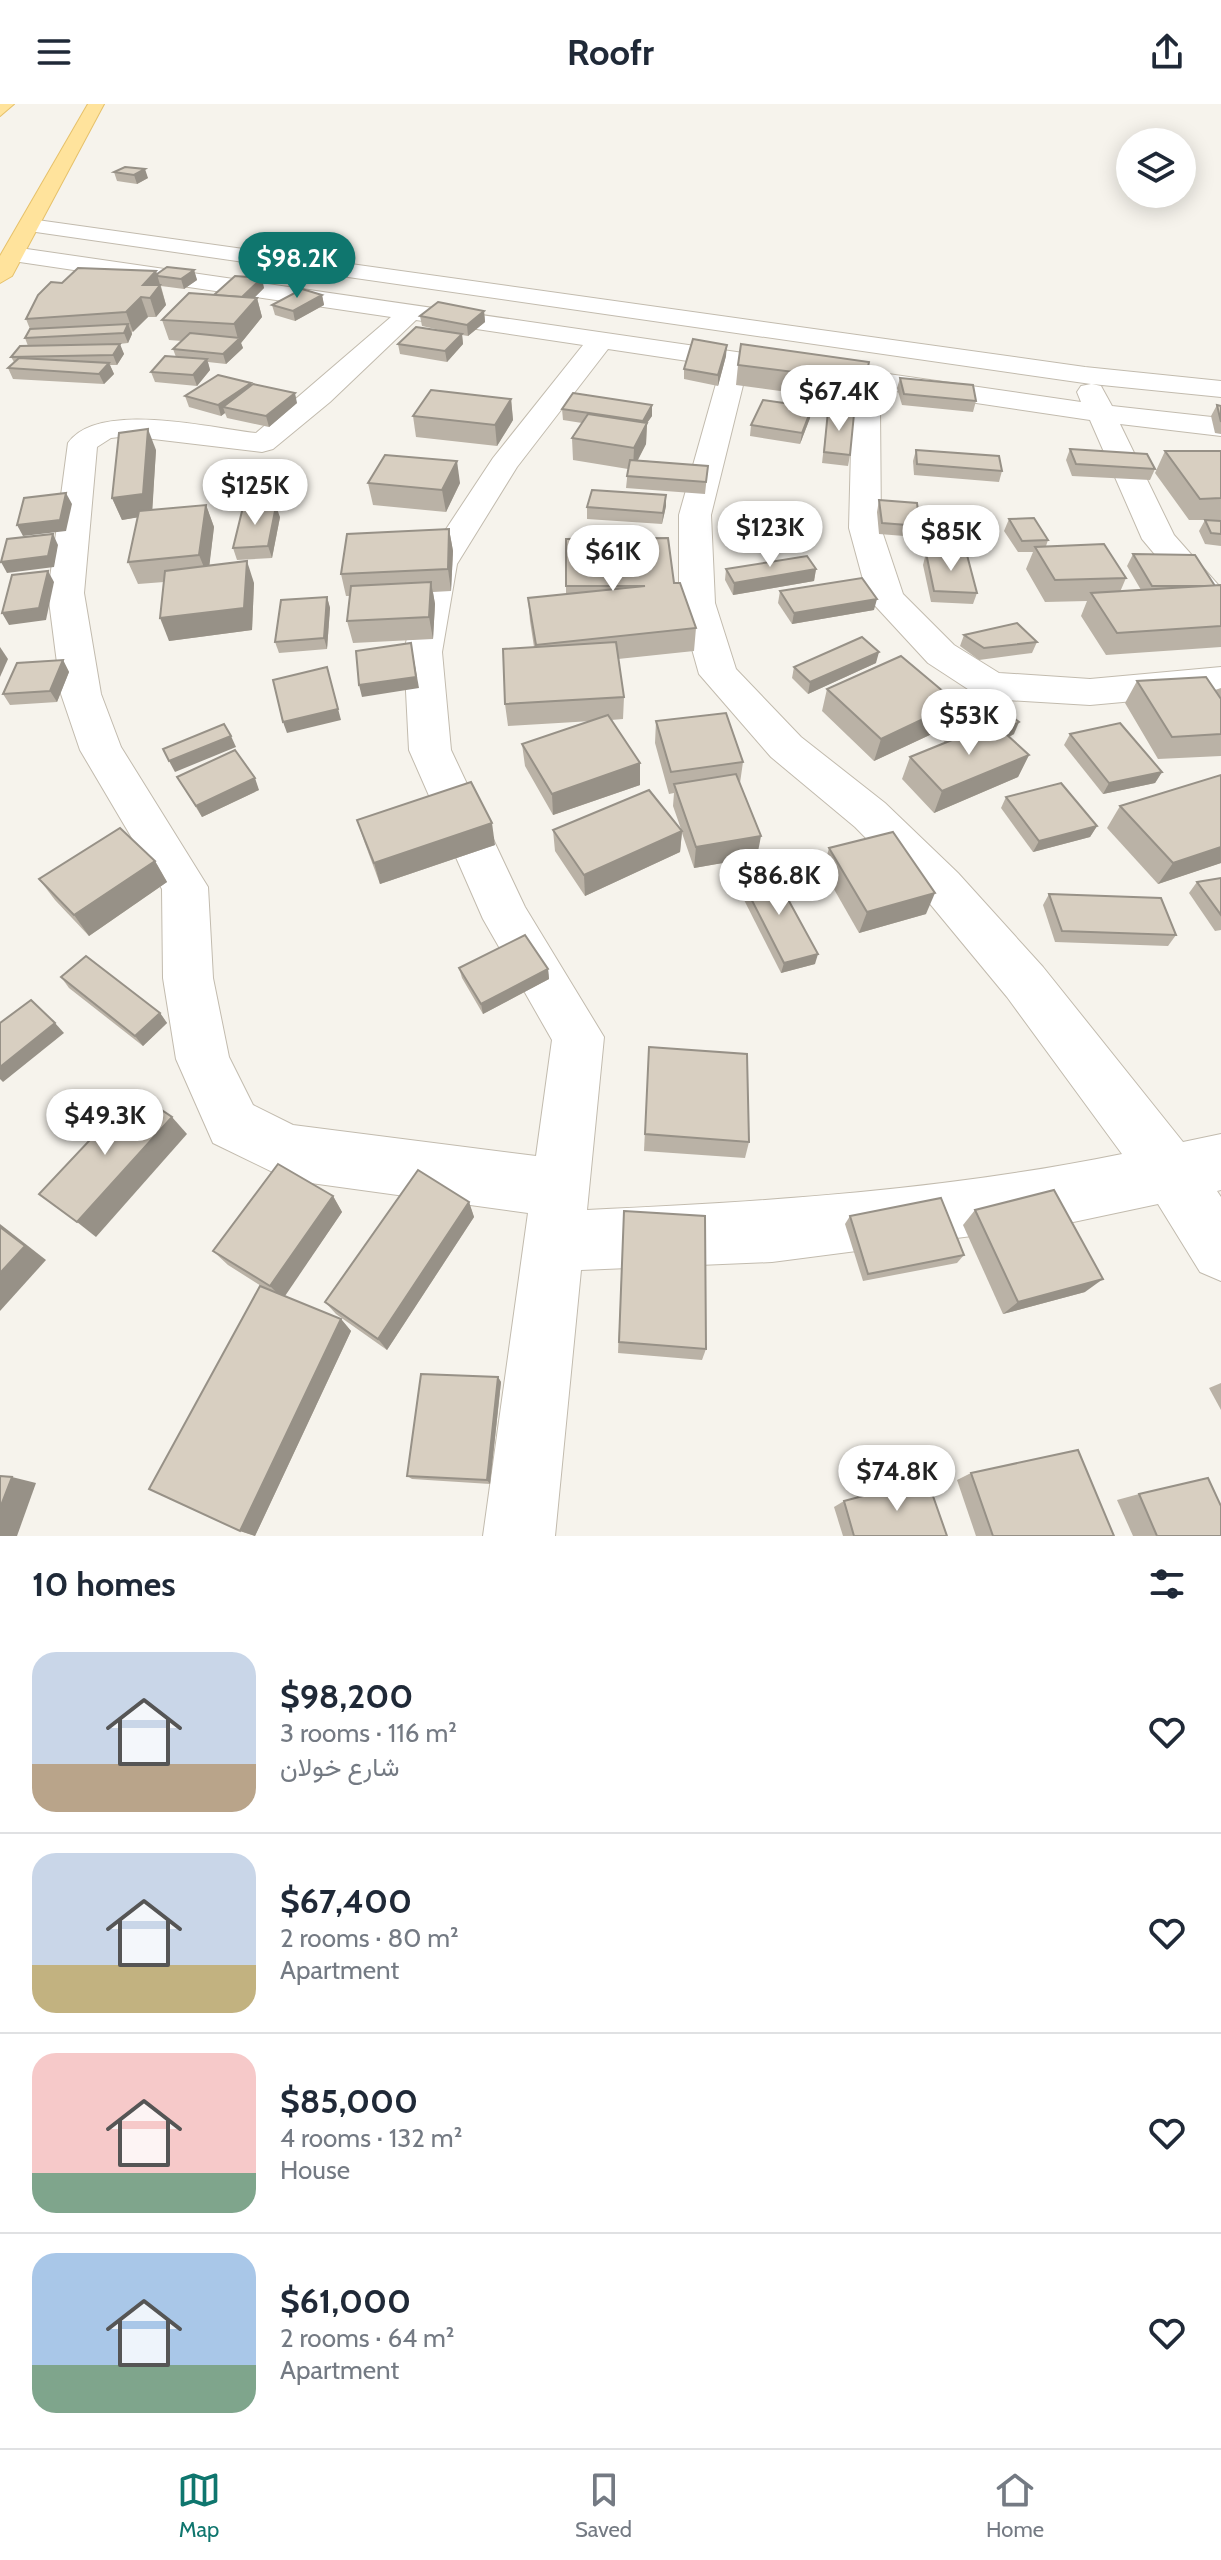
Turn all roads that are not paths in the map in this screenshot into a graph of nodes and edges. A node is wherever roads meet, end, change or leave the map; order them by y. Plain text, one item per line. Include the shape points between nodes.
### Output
1 (6, 104) edge
2 (96, 104) edge
3 (0, 111) edge
4 (30, 225) junction
5 (6, 265) edge
6 (411, 312) junction
7 (601, 340) junction
8 (736, 360) junction
9 (1085, 375) junction
10 (879, 381) junction
11 (1221, 389) edge
12 (1100, 413) junction
13 (1221, 427) edge
14 (1221, 610) edge
15 (1221, 680) edge
16 (1196, 1168) edge
17 (557, 1214) junction
18 (1221, 1251) edge
19 (519, 1536) edge

1 - 3 main road
2 - 4 main road
4 - 5 main road
4 - 9 street
5 - 6 street
6 - 7 street
6 - 17 street via 262,443 128,427 103,431 83,443 66,593 81,694 101,750 185,887 188,978 203,1059 233,1124 289,1152
7 - 8 street
7 - 17 street via 504,464 440,564 423,652 430,750 507,919 578,1037
8 - 10 street
8 - 16 street via 695,515 697,603 718,674 786,747 870,815 942,886
9 - 11 street
9 - 12 street
10 - 12 street
10 - 15 street via 866,409 865,528 886,598 941,654 991,686 1090,692
12 - 13 street
12 - 14 street via 1159,539
16 - 17 street via 1064,1195 772,1232
16 - 18 street
17 - 19 street

